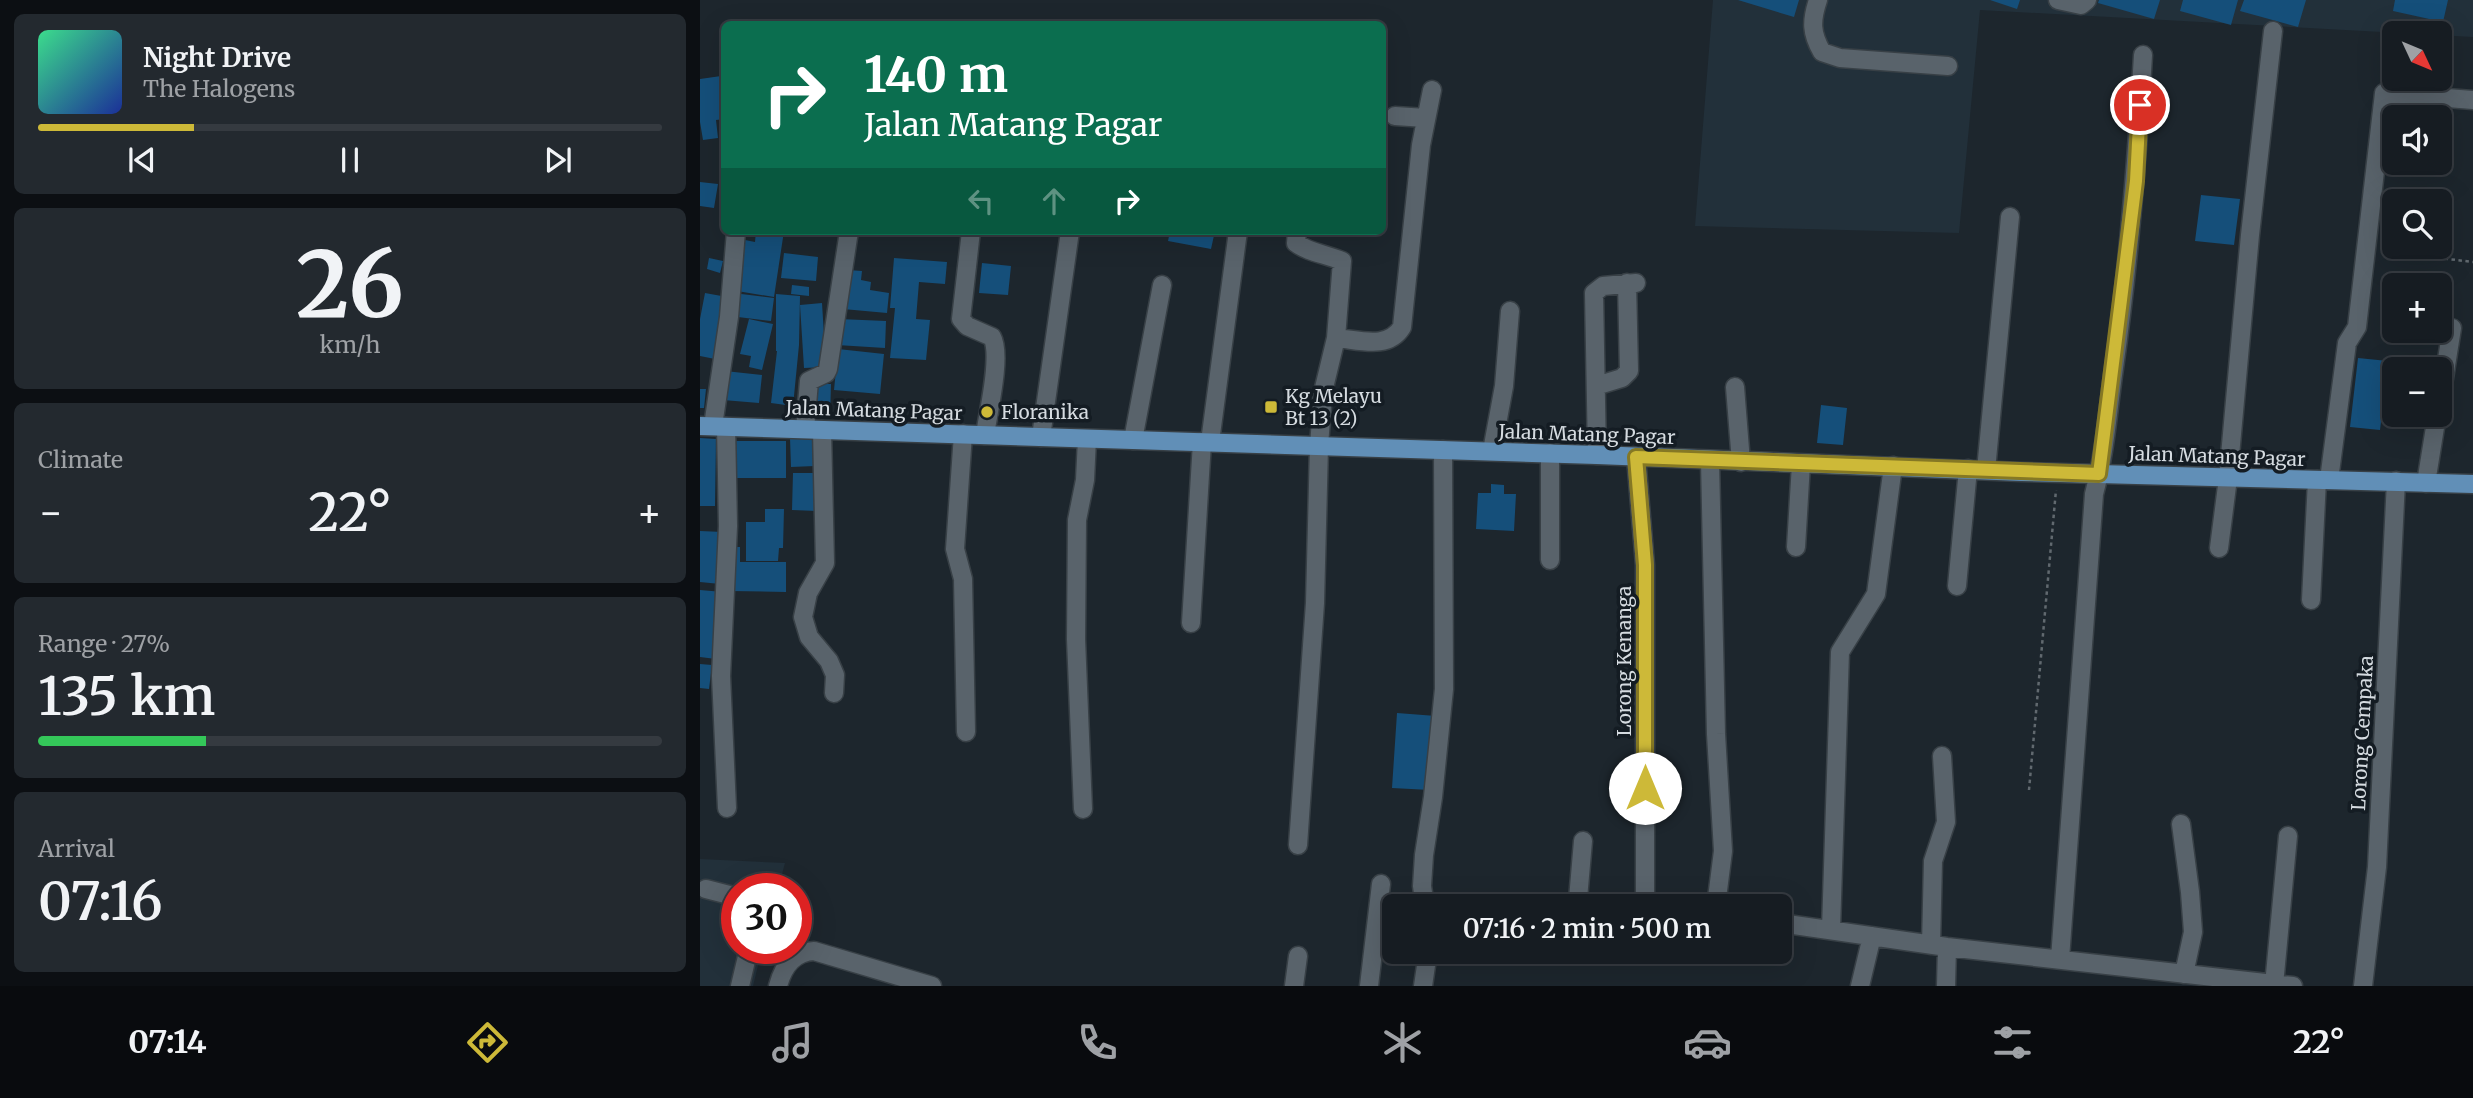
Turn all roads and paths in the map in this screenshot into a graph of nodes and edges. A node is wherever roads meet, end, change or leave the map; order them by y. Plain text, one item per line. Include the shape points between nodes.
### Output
1 (1818, 0) edge
2 (2058, 0) edge
3 (2087, 0) edge
4 (2273, 32) dead end
5 (2143, 55) dead end
6 (1948, 66) dead end
7 (1432, 90) dead end
8 (2473, 100) edge
9 (1395, 116) dead end
10 (1426, 118) junction
11 (2010, 217) dead end
12 (736, 235) edge
13 (848, 235) edge
14 (971, 235) edge
15 (1069, 235) edge
16 (1237, 235) edge
17 (1297, 235) edge
18 (2365, 249) junction
19 (2473, 262) edge
20 (1162, 285) dead end
21 (1510, 311) dead end
22 (1336, 338) junction
23 (1595, 386) junction
24 (1735, 387) dead end
25 (713, 426) edge
26 (2435, 427) edge
27 (814, 429) junction
28 (963, 434) junction
29 (985, 435) junction
30 (1041, 437) junction
31 (1087, 439) junction
32 (1133, 440) junction
33 (1206, 442) junction
34 (1319, 446) junction
35 (1443, 450) junction
36 (1492, 451) junction
37 (1550, 453) junction
38 (1597, 455) junction
39 (1636, 457) junction
40 (1710, 461) junction
41 (1741, 462) junction
42 (1801, 464) junction
43 (1893, 466) junction
44 (1977, 469) junction
45 (2057, 473) junction
46 (2099, 474) junction
47 (2228, 478) junction
48 (2323, 480) junction
49 (2396, 481) junction
50 (2426, 482) junction
51 (2473, 484) edge
52 (1796, 547) dead end
53 (2220, 548) dead end
54 (1550, 560) dead end
55 (1957, 586) dead end
56 (2311, 600) dead end
57 (1191, 623) dead end
58 (834, 693) dead end
59 (966, 732) dead end
60 (1942, 756) dead end
61 (2029, 790) dead end
62 (727, 808) dead end
63 (1083, 809) dead end
64 (2181, 824) dead end
65 (2288, 836) dead end
66 (1583, 841) dead end
67 (1297, 845) dead end
68 (1381, 884) dead end
69 (706, 890) dead end
70 (721, 893) edge
71 (1423, 894) edge
72 (1578, 894) edge
73 (1645, 894) edge
74 (1718, 894) edge
75 (1792, 924) edge
76 (1831, 929) junction
77 (1872, 936) junction
78 (1939, 946) junction
79 (1298, 956) dead end
80 (2060, 959) junction
81 (745, 964) edge
82 (1426, 964) edge
83 (2184, 974) junction
84 (2229, 983) edge
85 (2274, 985) edge
86 (740, 986) edge
87 (778, 986) edge
88 (932, 986) edge
89 (1294, 986) edge
90 (1369, 986) edge
91 (1423, 986) edge
92 (1860, 986) edge
93 (1946, 986) edge
94 (2293, 986) edge
95 (2363, 986) edge

1 - 6 street via 1813,37 1822,52 1840,58
2 - 3 street via 2081,5
4 - 47 street
5 - 46 street via 2136,181
7 - 10 street
8 - 18 street via 2384,93
9 - 10 street
10 - 22 street via 1402,327 1385,342
11 - 44 street
12 - 25 street
13 - 27 street via 828,369 808,381
14 - 29 street via 961,319 992,337 995,346
15 - 30 street
16 - 33 street
17 - 22 street via 1296,243 1303,248 1342,261
18 - 19 path
18 - 48 street via 2357,327 2347,343
20 - 32 street
21 - 36 street via 1506,374
22 - 34 street via 1323,392
23 - 23 street via 1622,378 1629,371 1631,283 1603,286 1594,293
23 - 38 street
24 - 41 street
25 - 27 main road, Jalan Matang Pagar
25 - 62 street via 728,526 721,676
26 - 50 street
27 - 28 main road, Jalan Matang Pagar
27 - 58 street via 825,564 808,593 803,617 808,637 835,675
28 - 29 main road, Jalan Matang Pagar
28 - 59 street via 955,550 963,579
29 - 30 main road, Jalan Matang Pagar
30 - 31 main road, Jalan Matang Pagar
31 - 32 main road, Jalan Matang Pagar
31 - 63 street via 1077,520
32 - 33 main road, Jalan Matang Pagar
33 - 34 main road, Jalan Matang Pagar
33 - 57 street
34 - 35 main road, Jalan Matang Pagar
34 - 67 street via 1315,603
35 - 36 main road, Jalan Matang Pagar
35 - 71 street via 1444,689
36 - 37 main road, Jalan Matang Pagar
37 - 38 main road, Jalan Matang Pagar
37 - 54 street
38 - 39 main road, Jalan Matang Pagar
39 - 40 main road, Jalan Matang Pagar
39 - 73 street, Lorong Kenanga via 1645,565
40 - 41 main road, Jalan Matang Pagar
40 - 74 street via 1723,851
41 - 42 main road, Jalan Matang Pagar
42 - 43 main road, Jalan Matang Pagar
42 - 52 street
43 - 44 main road, Jalan Matang Pagar
43 - 76 street via 1876,594 1840,652
44 - 45 main road, Jalan Matang Pagar
44 - 55 street
45 - 46 main road, Jalan Matang Pagar
45 - 61 path
46 - 47 main road, Jalan Matang Pagar
46 - 80 street
47 - 48 main road, Jalan Matang Pagar
47 - 53 street
48 - 49 main road, Jalan Matang Pagar
48 - 56 street
49 - 50 main road, Jalan Matang Pagar
49 - 95 street, Lorong Cempaka via 2377,867
50 - 51 main road, Jalan Matang Pagar
60 - 78 street via 1946,822 1933,861
64 - 83 street via 2193,932
65 - 85 street
66 - 72 street
68 - 90 street
69 - 70 street
75 - 76 street
76 - 77 street
77 - 78 street
77 - 92 street
78 - 80 street
78 - 93 street
79 - 89 street
80 - 83 street
81 - 86 street
82 - 91 street
83 - 84 street
84 - 85 street
85 - 94 street
87 - 88 street via 790,960 814,951

